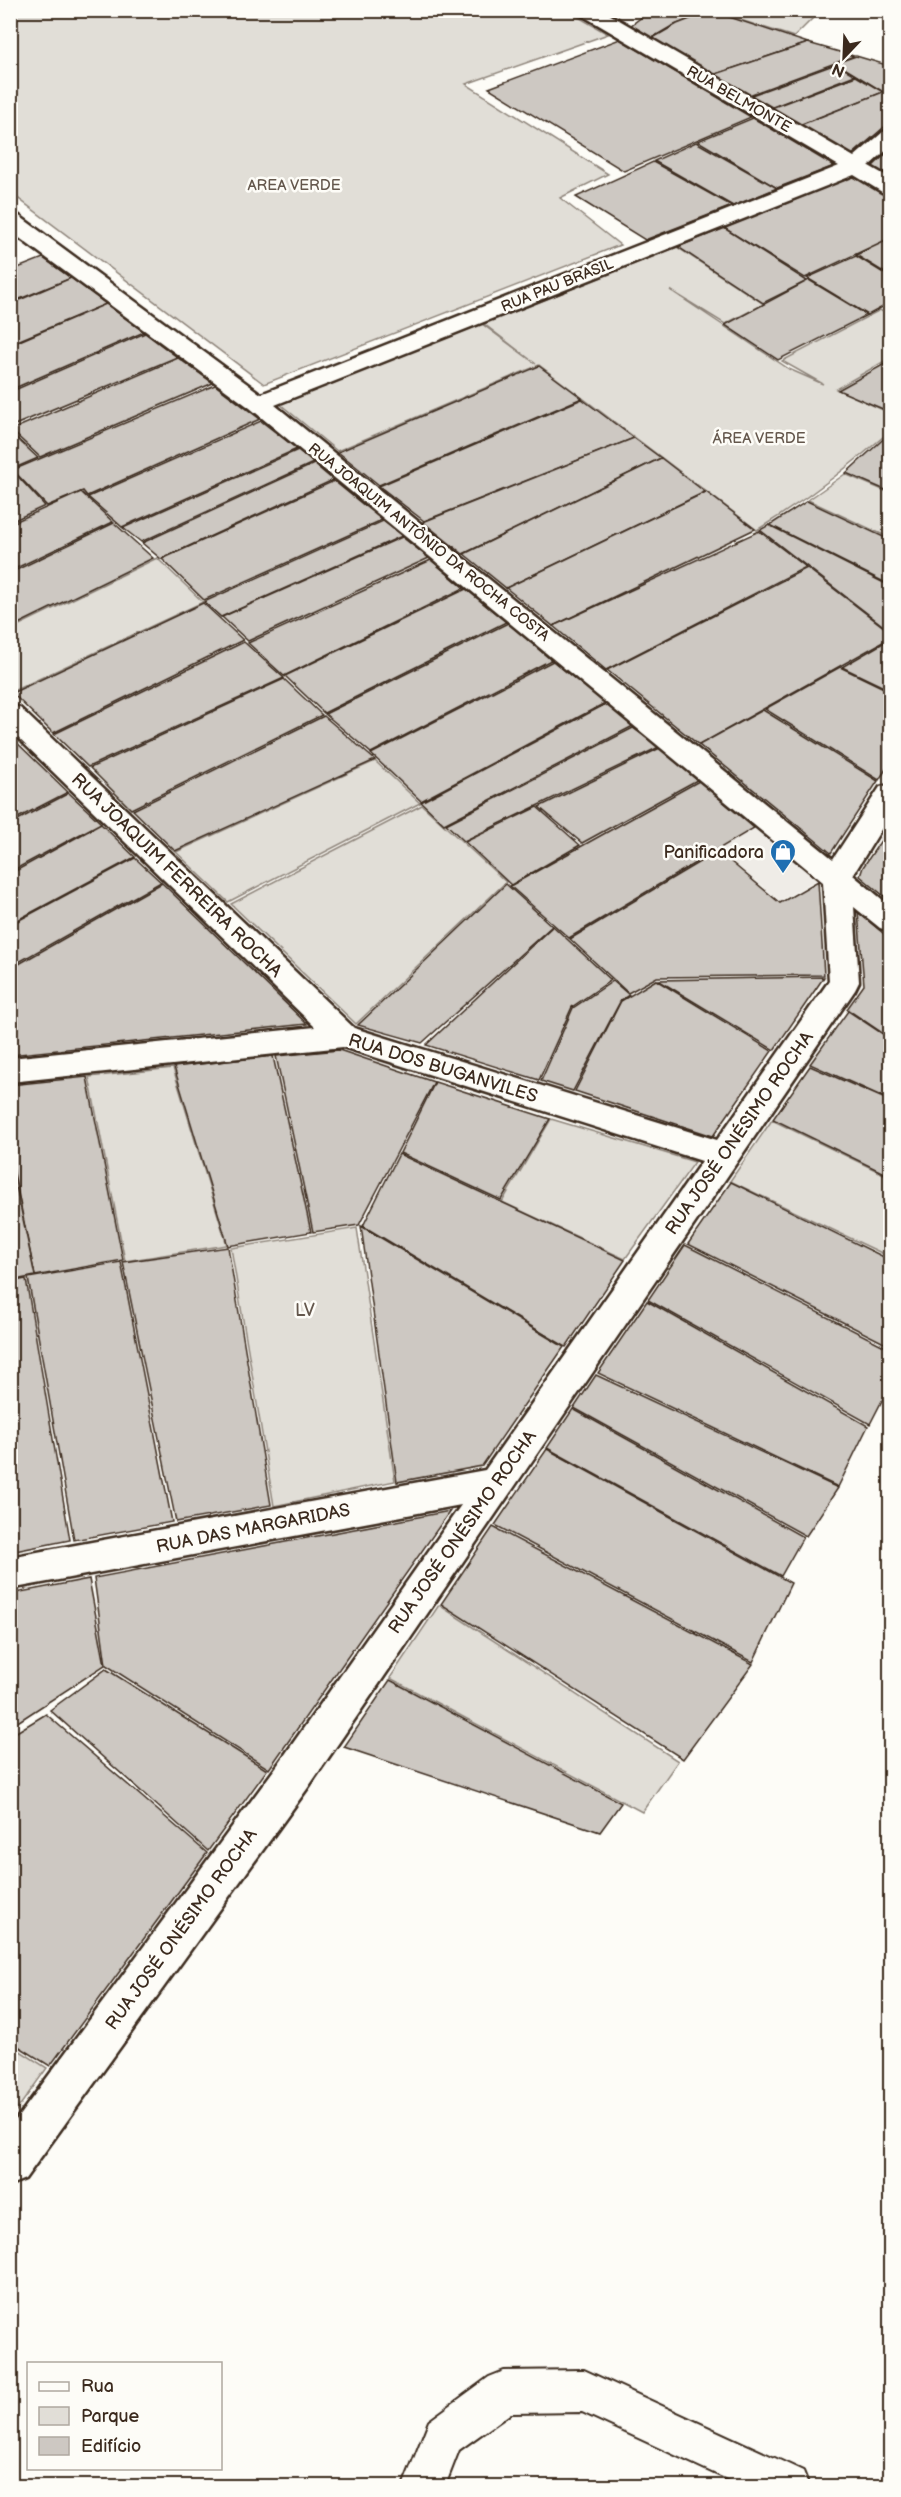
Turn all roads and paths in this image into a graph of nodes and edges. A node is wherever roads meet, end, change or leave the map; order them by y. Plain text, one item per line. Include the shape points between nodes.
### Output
1 (587, 10) edge
2 (891, 136) edge
3 (855, 167) junction
4 (891, 188) edge
5 (10, 220) edge
6 (258, 403) junction
7 (10, 714) edge
8 (891, 794) edge
9 (837, 876) junction
10 (891, 921) edge
11 (343, 1036) junction
12 (10, 1070) edge
13 (724, 1155) junction
14 (496, 1483) junction
15 (10, 1573) edge
16 (10, 2164) edge
17 (424, 2487) edge
18 (788, 2487) edge

1 - 3 street, RUA BELMONTE via 623,22
2 - 3 street, RUA PAU BRASIL
3 - 4 street, RUA BELMONTE
3 - 6 street, RUA PAU BRASIL
5 - 6 street, RUA JOAQUIM ANTÔNIO DA ROCHA COSTA
6 - 9 street, RUA JOAQUIM ANTÔNIO DA ROCHA COSTA
7 - 11 street, RUA JOAQUIM FERREIRA ROCHA
8 - 9 street
9 - 10 street, RUA JOAQUIM ANTÔNIO DA ROCHA COSTA
9 - 13 street, RUA JOSÉ ONÉSIMO ROCHA via 844,982
11 - 12 street, RUA DOS BUGANVILES
11 - 13 street, RUA DOS BUGANVILES
13 - 14 street, RUA JOSÉ ONÉSIMO ROCHA
14 - 15 street, RUA DAS MARGARIDAS
14 - 16 street, RUA JOSÉ ONÉSIMO ROCHA via 293,1776
17 - 18 lane via 444,2436 504,2392 584,2391

